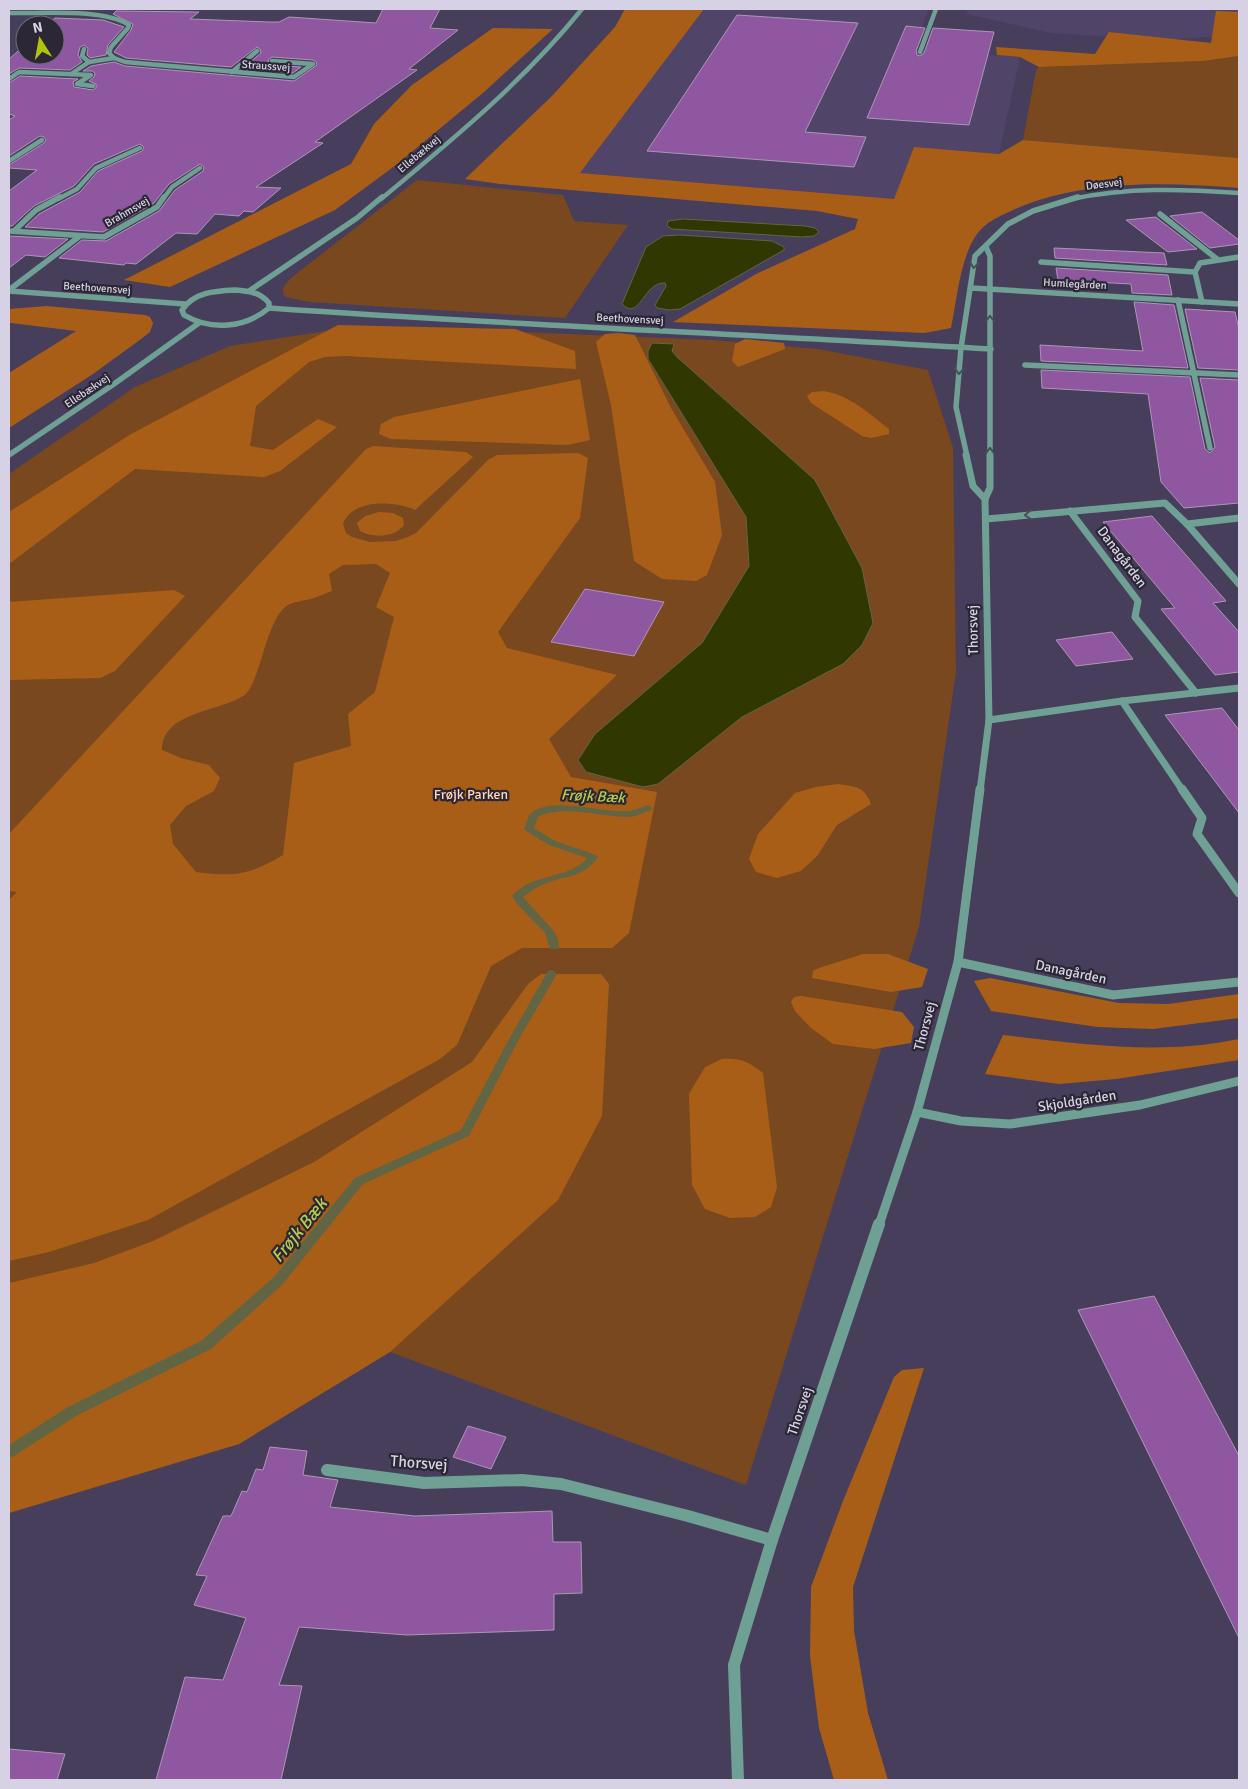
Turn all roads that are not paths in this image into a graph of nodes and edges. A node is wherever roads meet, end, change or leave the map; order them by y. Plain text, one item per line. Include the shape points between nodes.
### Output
1 (582, 9) edge
2 (936, 9) edge
3 (9, 13) edge
4 (84, 49) dead end
5 (256, 51) dead end
6 (920, 52) dead end
7 (114, 58) junction
8 (272, 61) dead end
9 (89, 62) junction
10 (232, 72) junction
11 (71, 74) junction
12 (9, 79) edge
13 (93, 86) dead end
14 (42, 140) dead end
15 (140, 148) dead end
16 (9, 161) edge
17 (200, 168) dead end
18 (1239, 193) edge
19 (1160, 214) dead end
20 (11, 231) edge
21 (80, 236) junction
22 (986, 247) junction
23 (1239, 257) edge
24 (1216, 259) junction
25 (1041, 262) dead end
26 (1196, 272) junction
27 (971, 288) junction
28 (9, 290) edge
29 (990, 290) junction
30 (249, 292) junction
31 (1178, 300) junction
32 (1202, 302) junction
33 (184, 304) junction
34 (1239, 304) edge
35 (269, 308) junction
36 (199, 323) junction
37 (961, 348) junction
38 (990, 350) junction
39 (1025, 365) dead end
40 (1194, 372) junction
41 (1239, 375) edge
42 (1210, 448) dead end
43 (9, 455) edge
44 (985, 498) junction
45 (1070, 511) junction
46 (1239, 518) edge
47 (986, 519) junction
48 (1187, 524) junction
49 (1239, 584) edge
50 (1239, 688) edge
51 (1196, 693) junction
52 (1122, 701) junction
53 (989, 720) junction
54 (1239, 892) edge
55 (958, 962) junction
56 (1239, 982) edge
57 (1239, 1081) edge
58 (917, 1112) junction
59 (328, 1470) dead end
60 (772, 1540) junction
61 (738, 1780) edge

1 - 30 street, Ellebækvej via 506,92 432,158 357,218
2 - 6 street
3 - 7 street via 95,15 124,20 128,28 109,53
4 - 9 street via 82,56
5 - 10 street, Straussvej
7 - 9 street, Straussvej
7 - 10 street, Straussvej via 140,64
8 - 10 street, Straussvej via 313,64 294,77
9 - 11 street, Straussvej
11 - 12 street via 19,72
11 - 13 street via 91,75 77,84
14 - 16 street
15 - 20 street, Brahmsvej via 96,168 77,189 36,210
17 - 21 street, Brahmsvej via 172,187 150,211 104,237
18 - 22 street, Døesvej via 1148,190 1080,198 1027,214 1007,225 991,238
19 - 24 street
20 - 21 street, Brahmsvej
21 - 28 street
22 -> 27 street, Døesvej via 975,256
22 - 29 street via 990,256
23 - 24 street
24 - 26 street via 1200,264
25 - 26 street, Humlegården
26 - 32 street
27 - 29 street, Humlegården
27 - 37 street
28 - 33 street, Beethovensvej
29 - 31 street, Humlegården
38 -> 29 street, Thorsvej
30 - 33 street via 219,291 192,298
30 - 35 street via 266,298
31 - 32 street, Humlegården
31 - 40 street
32 - 34 street, Humlegården
33 - 36 street via 184,315
35 - 36 street via 254,319 241,322
35 - 37 street, Beethovensvej
36 - 43 street, Ellebækvej
37 - 38 street, Beethovensvej
37 -> 44 street via 956,407 973,486
44 -> 38 street, Thorsvej via 990,488
39 - 40 street
40 - 41 street
40 - 42 street
44 - 47 street, Thorsvej
45 -> 47 street, Danagården
45 - 48 street, Danagården via 1164,503
45 - 51 street, Danagården via 1138,601 1135,617
46 - 48 street
47 - 53 street, Thorsvej
48 - 49 street, Danagården
50 - 51 street
51 - 52 street
52 - 53 street
52 - 54 street via 1202,818 1197,834
53 - 55 street, Thorsvej
55 - 56 street, Danagården via 1113,995
55 - 58 street, Thorsvej
57 - 58 street, Skjoldgården via 1140,1105 1010,1124 961,1122
58 - 60 street, Thorsvej
59 - 60 street, Thorsvej via 424,1483 522,1480 561,1484
60 - 61 street, Thorsvej via 734,1665

